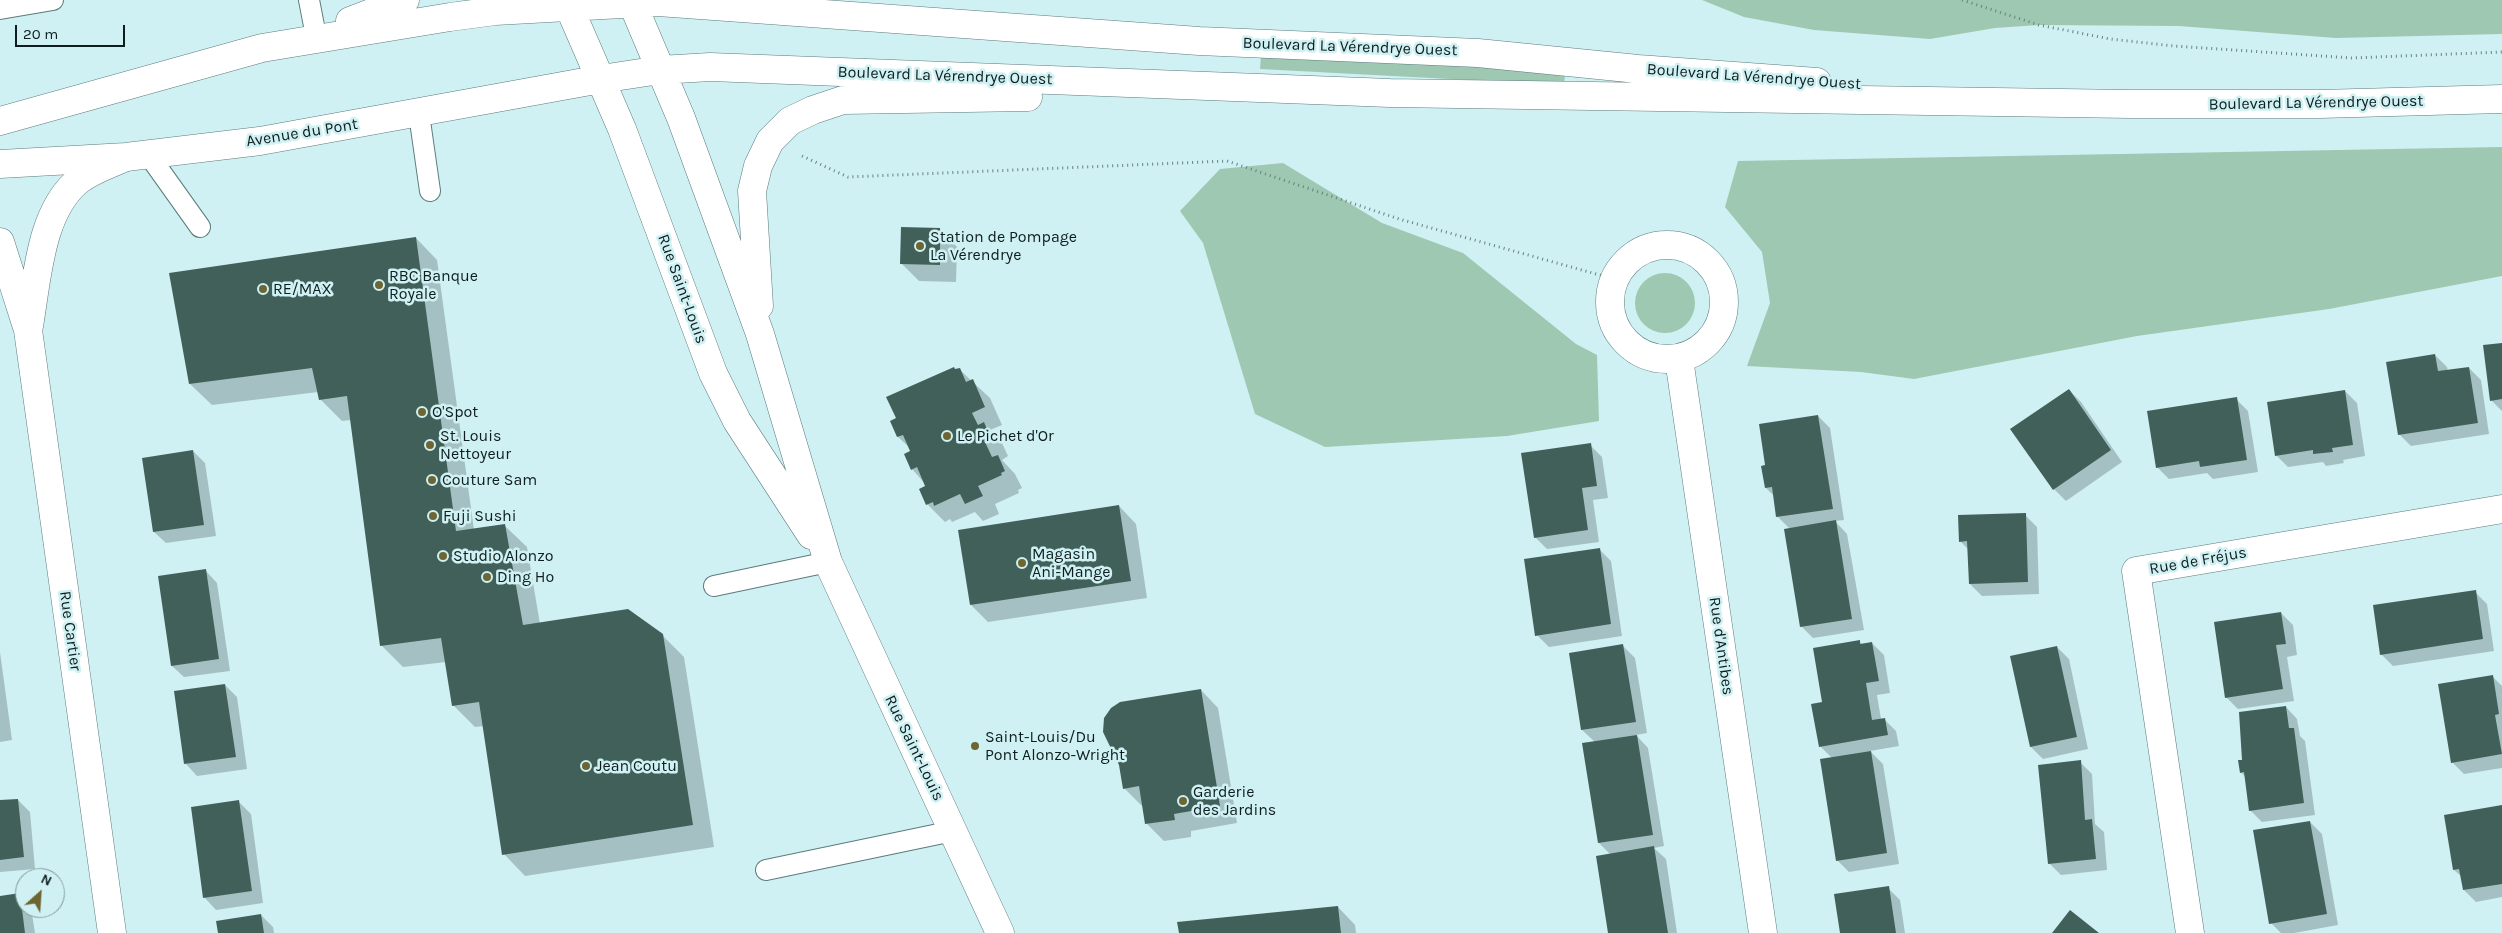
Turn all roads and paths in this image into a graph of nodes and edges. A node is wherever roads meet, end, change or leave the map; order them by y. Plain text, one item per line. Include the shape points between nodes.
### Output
1 (53, 0) edge
2 (310, 0) edge
3 (405, 0) edge
4 (1962, 0) edge
5 (632, 2) edge
6 (568, 4) edge
7 (0, 9) edge
8 (315, 31) junction
9 (262, 48) junction
10 (2502, 52) edge
11 (660, 70) junction
12 (600, 79) junction
13 (1390, 93) junction
14 (2502, 99) edge
15 (2130, 104) junction
16 (419, 114) junction
17 (0, 120) edge
18 (796, 153) dead end
19 (137, 155) junction
20 (0, 164) edge
21 (430, 191) dead end
22 (200, 227) dead end
23 (0, 242) edge
24 (1614, 279) junction
25 (28, 330) junction
26 (760, 334) junction
27 (1678, 359) junction
28 (2502, 510) edge
29 (828, 562) junction
30 (714, 586) dead end
31 (953, 831) junction
32 (766, 870) dead end
33 (112, 933) edge
34 (1000, 933) edge
35 (1763, 933) edge
36 (2190, 933) edge

1 - 7 lane
2 - 8 lane
3 - 8 main road
4 - 10 path via 2039,25 2110,39 2174,46 2352,58
5 - 6 main road, Boulevard La Vérendrye Ouest
5 - 11 main road, Rue Saint-Louis
5 - 15 main road, Boulevard La Vérendrye Ouest via 715,5 1199,41 1478,53 1638,69
6 - 9 main road via 450,16
6 - 12 main road, Rue Saint-Louis
8 - 9 main road
9 - 17 main road
11 - 12 main road, Boulevard La Vérendrye Ouest
11 - 13 main road, Boulevard La Vérendrye Ouest via 710,67
11 - 26 main road, Rue Saint-Louis via 681,118
12 - 16 main road, Avenue du Pont
12 - 29 main road, Rue Saint-Louis via 622,129 713,373 737,421
13 - 15 main road, Boulevard La Vérendrye Ouest
13 - 26 main road via 843,100 814,110 790,121 770,141 758,166 752,191
14 - 15 main road, Boulevard La Vérendrye Ouest via 2320,104
16 - 19 main road, Avenue du Pont via 260,141
16 - 21 lane
18 - 24 path via 848,177 1227,161 1399,219
19 - 20 main road, Avenue du Pont
19 - 22 lane
19 - 25 main road, Rue Cartier via 91,172 67,192 54,212 43,248
23 - 25 main road, Rue Cartier
24 - 27 main road via 1610,314 1628,345 1660,360
24 - 27 main road via 1625,262 1641,250 1660,245 1680,246 1698,254 1712,266 1722,284 1725,303 1722,322 1712,339 1697,352
25 - 33 main road, Rue Cartier
26 - 29 main road, Rue Saint-Louis
27 - 35 main road, Rue d'Antibes
28 - 36 main road, Rue de Fréjus via 2136,571
29 - 30 lane
29 - 31 main road, Rue Saint-Louis
31 - 32 lane
31 - 34 main road, Rue Saint-Louis

